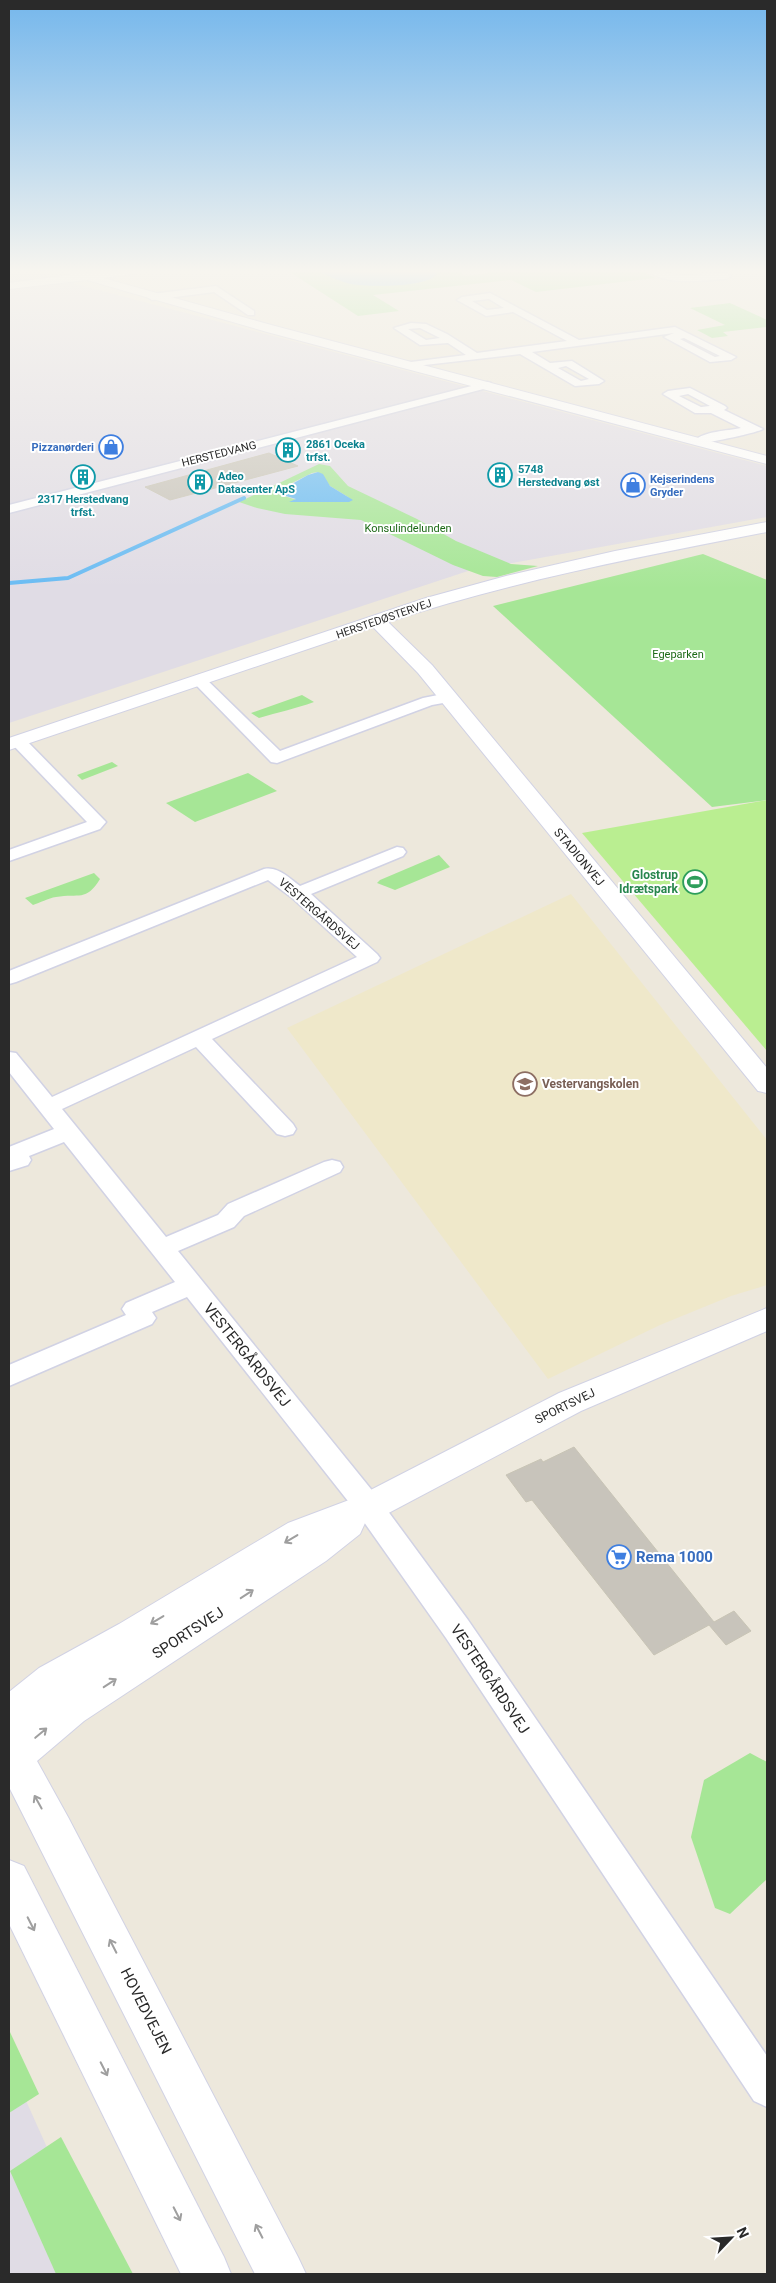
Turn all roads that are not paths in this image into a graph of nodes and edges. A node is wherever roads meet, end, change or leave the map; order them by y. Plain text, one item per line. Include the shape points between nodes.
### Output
1 (451, 376) edge
2 (487, 385) junction
3 (713, 409) dead end
4 (767, 428) edge
5 (753, 430) junction
6 (700, 441) junction
7 (767, 460) edge
8 (9, 509) edge
9 (767, 527) edge
10 (377, 621) junction
11 (199, 680) junction
12 (448, 698) junction
13 (13, 742) edge
14 (397, 852) dead end
15 (9, 856) edge
16 (298, 893) junction
17 (9, 978) edge
18 (199, 1038) junction
19 (9, 1058) edge
20 (767, 1086) edge
21 (49, 1107) junction
22 (285, 1129) dead end
23 (68, 1132) junction
24 (9, 1164) edge
25 (332, 1167) dead end
26 (161, 1249) junction
27 (191, 1286) junction
28 (767, 1319) edge
29 (9, 1376) edge
30 (369, 1508) junction
31 (10, 1745) edge
32 (9, 1880) edge
33 (767, 2088) edge
34 (207, 2274) edge
35 (281, 2274) edge

1 - 2 street
2 - 6 street
2 - 8 street, HERSTEDVANG
3 - 5 street
4 - 5 street
5 - 6 street
6 - 7 street
9 - 10 street, HERSTEDØSTERVEJ via 641,550 521,578
10 - 11 street, HERSTEDØSTERVEJ
10 - 12 street, STADIONVEJ via 425,669
11 - 12 street via 277,758 429,701
11 - 13 street, HERSTEDØSTERVEJ
12 - 20 street, STADIONVEJ
13 - 15 street via 97,822
14 - 16 street
16 - 17 street, VESTERGÅRDSVEJ via 270,873
16 - 18 street, VESTERGÅRDSVEJ via 370,958
18 - 21 street, VESTERGÅRDSVEJ
18 - 22 street
19 - 21 street, VESTERGÅRDSVEJ
21 - 23 street, VESTERGÅRDSVEJ
23 - 24 street via 14,1153 20,1160
23 - 26 street, VESTERGÅRDSVEJ
25 - 26 street via 236,1210 226,1221
26 - 27 street, VESTERGÅRDSVEJ
27 - 29 street via 135,1309 142,1318
27 - 30 street, VESTERGÅRDSVEJ
28 - 30 street, SPORTSVEJ via 570,1402
30 - 31 street, SPORTSVEJ via 314,1551
30 - 33 street, VESTERGÅRDSVEJ via 457,1629
35 -> 31 street, HOVEDVEJEN
32 -> 34 street

